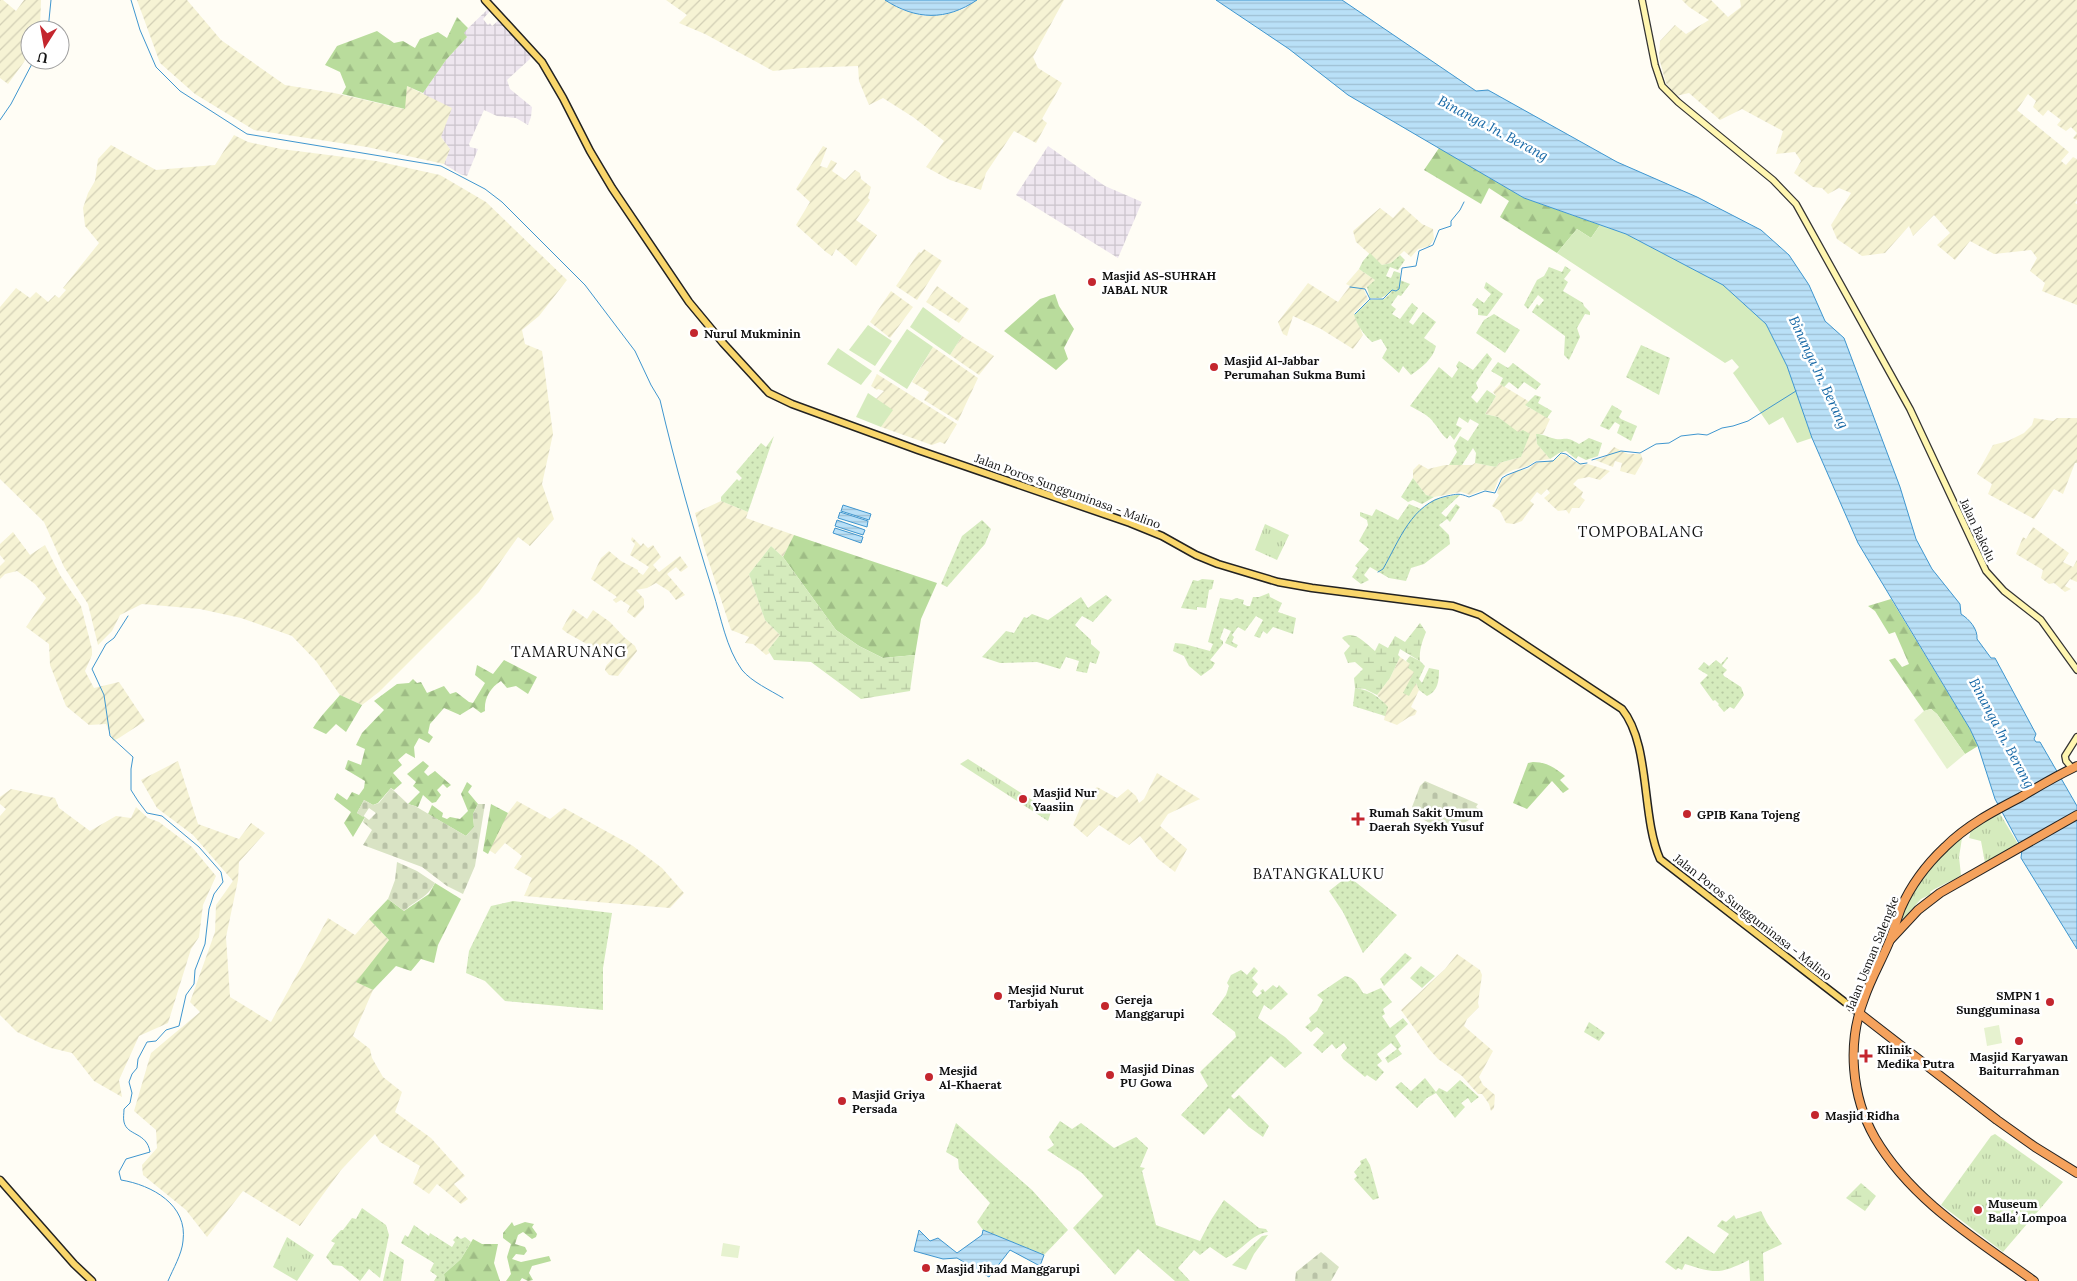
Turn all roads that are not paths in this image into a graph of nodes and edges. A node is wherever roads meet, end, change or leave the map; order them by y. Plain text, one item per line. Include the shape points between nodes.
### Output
1 (485, 0) edge
2 (1642, 0) edge
3 (2077, 670) edge
4 (2077, 737) edge
5 (2072, 768) edge
6 (2077, 815) edge
7 (1891, 939) junction
8 (1859, 1013) junction
9 (2074, 1171) edge
10 (2077, 1179) edge
11 (0, 1180) edge
12 (92, 1281) edge
13 (2034, 1281) edge

1 - 8 main road, Jalan Poros Sungguminasa - Malino via 542,62 612,188 689,302 769,393 909,447 1126,522 1162,536 1196,555 1242,572 1306,588 1473,611 1622,709 1636,739 1653,839 1660,859
2 - 3 main road, Jalan Bakolu via 1662,86 1776,183 1796,204 1919,428 1988,574 2041,620
4 - 5 main road via 2065,756
5 - 7 highway, Jalan Usman Salengke via 1976,821 1945,846 1906,898
6 - 7 highway via 1940,893 1918,910
7 - 8 highway, Jalan Usman Salengke
8 - 9 highway via 1997,1120
8 - 13 highway, Jalan Usman Salengke via 1854,1071 1861,1107 1876,1139 1902,1177 1934,1208
9 - 10 highway
11 - 12 main road

